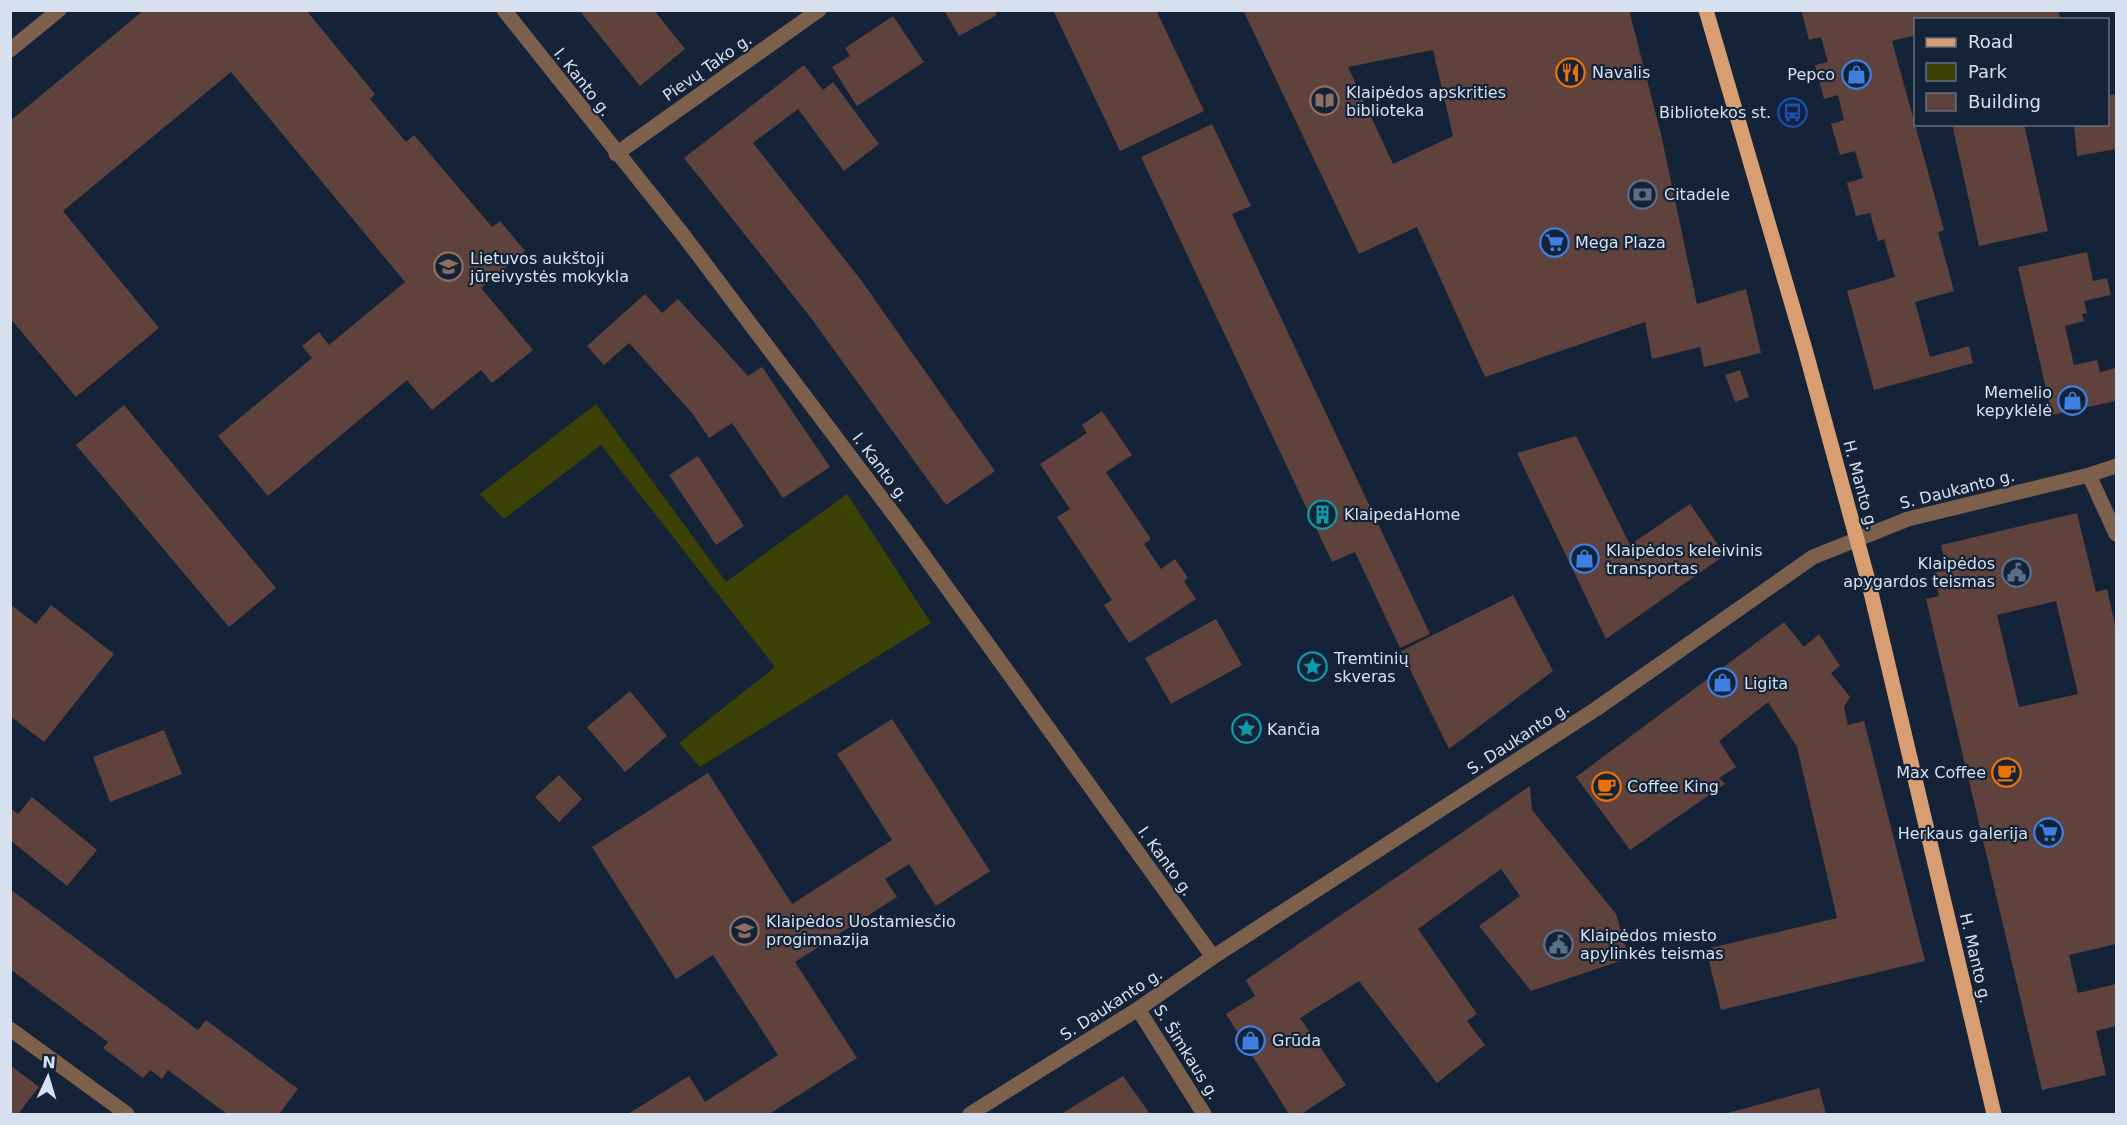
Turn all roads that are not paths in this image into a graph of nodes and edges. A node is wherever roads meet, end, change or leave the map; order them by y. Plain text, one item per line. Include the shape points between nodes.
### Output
1 (59, 10) edge
2 (504, 10) edge
3 (819, 10) edge
4 (1706, 10) edge
5 (10, 50) edge
6 (616, 154) junction
7 (2116, 466) edge
8 (2089, 476) junction
9 (2116, 534) edge
10 (1857, 539) junction
11 (1213, 957) junction
12 (1138, 1009) junction
13 (10, 1029) edge
14 (127, 1114) edge
15 (970, 1114) edge
16 (1204, 1114) edge
17 (1994, 1114) edge

1 - 5 street
2 - 6 street, I. Kanto g.
3 - 6 street, Pievų Tako g.
4 - 10 main road, H. Manto g.
6 - 11 street, I. Kanto g. via 684,236 904,528
7 - 8 street, S. Daukanto g.
8 - 9 street
8 - 10 street, S. Daukanto g. via 1908,519
10 - 11 street, S. Daukanto g. via 1813,557 1596,709
10 - 17 main road, H. Manto g.
11 - 12 street, S. Daukanto g.
12 - 15 street, S. Daukanto g.
12 - 16 street, S. Šimkaus g.
13 - 14 street

